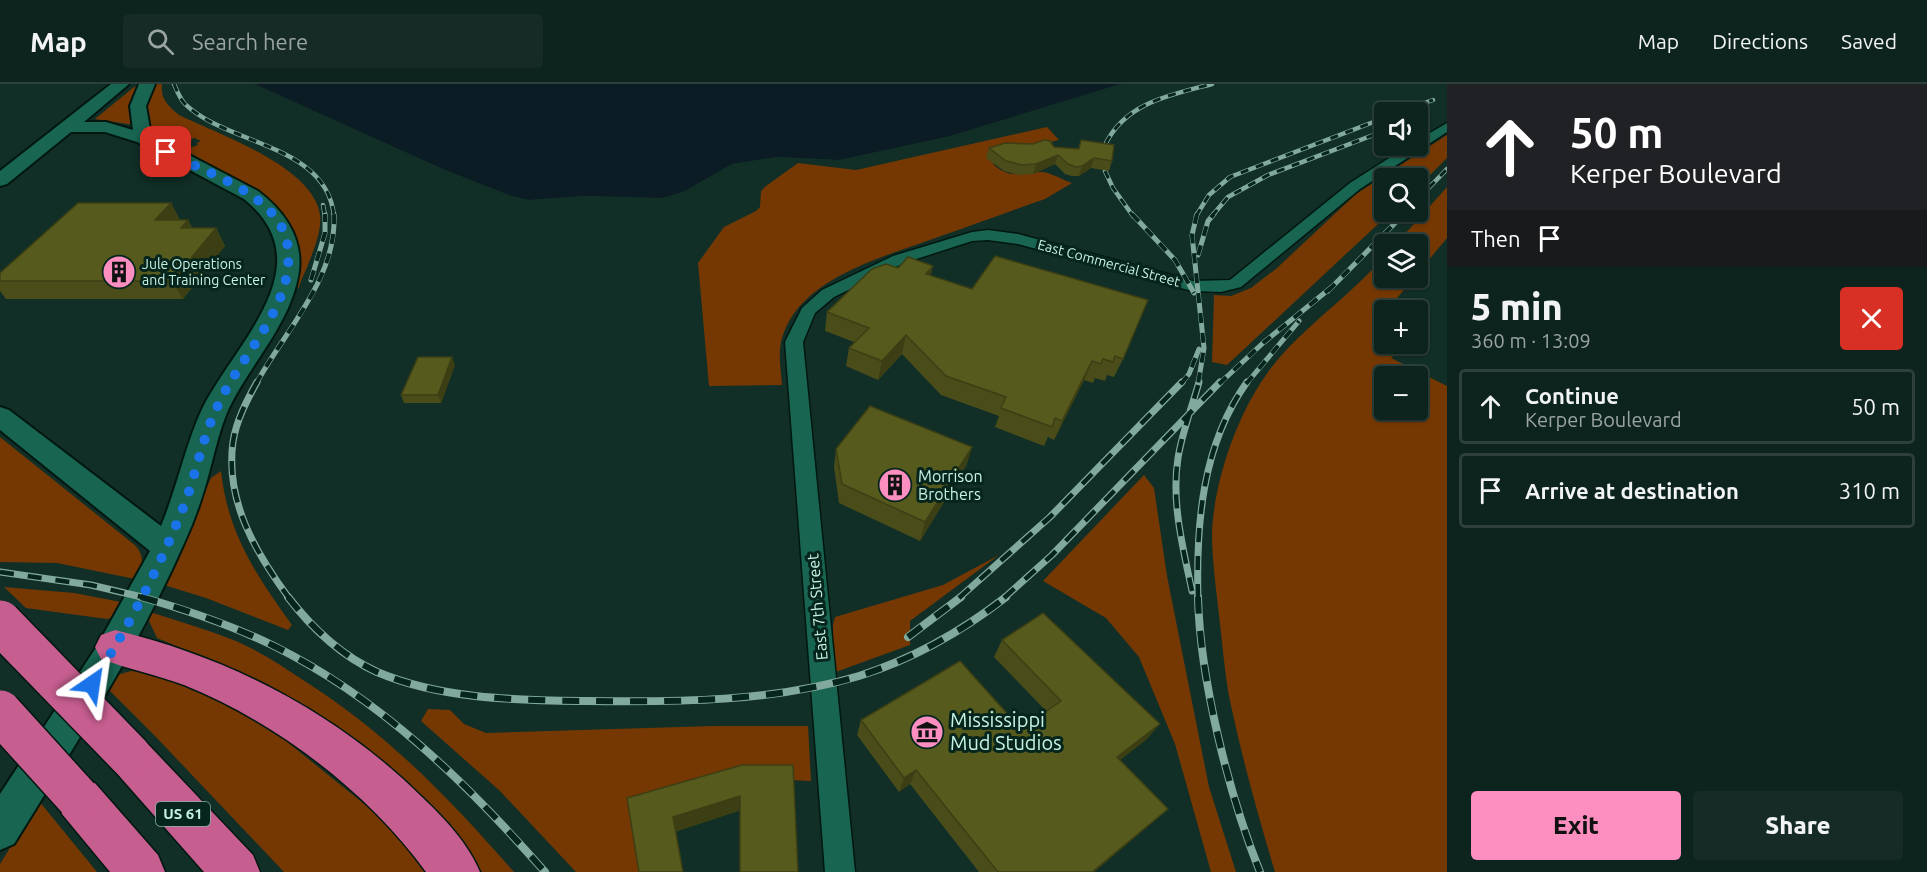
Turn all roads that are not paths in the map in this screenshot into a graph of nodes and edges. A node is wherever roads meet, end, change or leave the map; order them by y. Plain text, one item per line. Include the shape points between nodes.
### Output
1 (121, 84) edge
2 (128, 84) edge
3 (147, 84) edge
4 (108, 95) junction
5 (68, 127) junction
6 (1447, 127) edge
7 (143, 138) junction
8 (1428, 138) edge
9 (1401, 156) edge
10 (0, 180) edge
11 (794, 342) joint
12 (0, 416) edge
13 (167, 547) junction
14 (0, 622) edge
15 (115, 647) junction
16 (0, 712) edge
17 (0, 830) edge
18 (141, 872) edge
19 (236, 872) edge
20 (456, 872) edge
21 (840, 872) edge

1 - 4 main road
2 - 4 main road
3 - 7 main road via 138,106
4 - 5 main road
5 - 7 main road via 106,127
5 - 10 main road
6 - 8 street, East Commercial Street
7 - 13 main road via 265,205 284,232 289,255 284,288 276,308 215,412
9 - 11 street, East Commercial Street via 1346,193 1235,284 1192,286 1019,239 968,237 834,288 805,315
11 - 21 street, East 7th Street
12 - 13 main road
13 - 15 main road
14 - 19 highway, US 61, bridge
15 - 17 main road
15 - 20 highway via 219,681 309,731 379,787 423,830
16 - 18 highway, bridge

